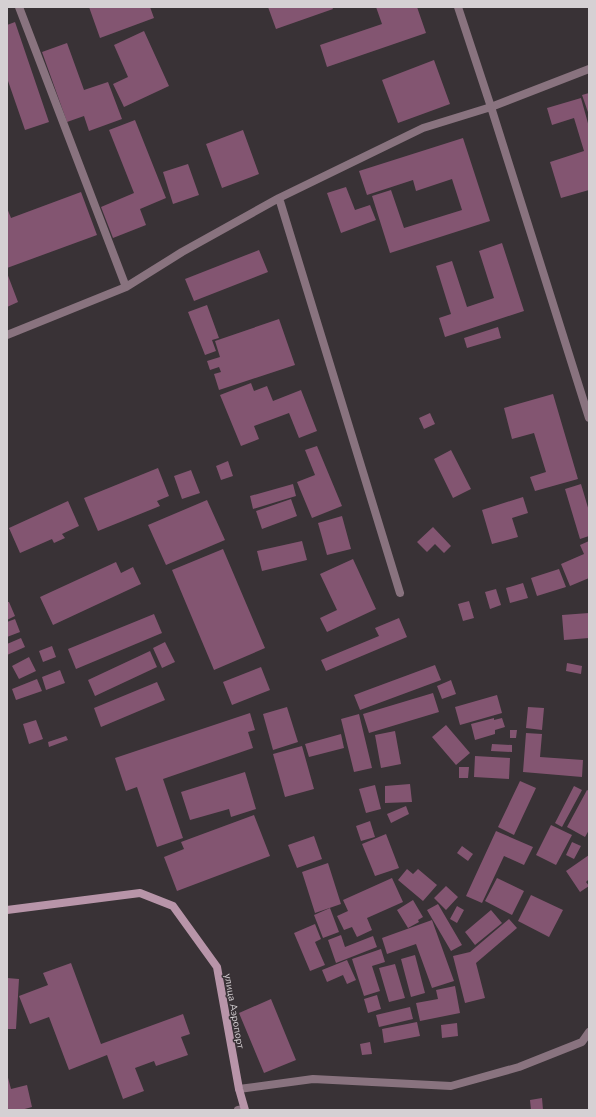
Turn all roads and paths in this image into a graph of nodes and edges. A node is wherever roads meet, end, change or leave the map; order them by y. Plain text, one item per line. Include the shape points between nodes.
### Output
1 (19, 7) edge
2 (458, 7) edge
3 (589, 69) edge
4 (491, 107) junction
5 (279, 198) junction
6 (126, 288) junction
7 (7, 335) edge
8 (589, 418) edge
9 (400, 593) dead end
10 (7, 910) edge
11 (589, 1032) edge
12 (239, 1089) junction
13 (242, 1110) edge

1 - 6 street
2 - 4 street
3 - 4 street
4 - 5 street via 423,128
4 - 8 street
5 - 6 street via 182,252
5 - 9 street
6 - 7 street
10 - 12 main road, улица Аэропорт via 140,894 172,906 218,967
11 - 12 street via 582,1042 519,1067 451,1086 313,1079
12 - 13 main road, улица Аэропорт

